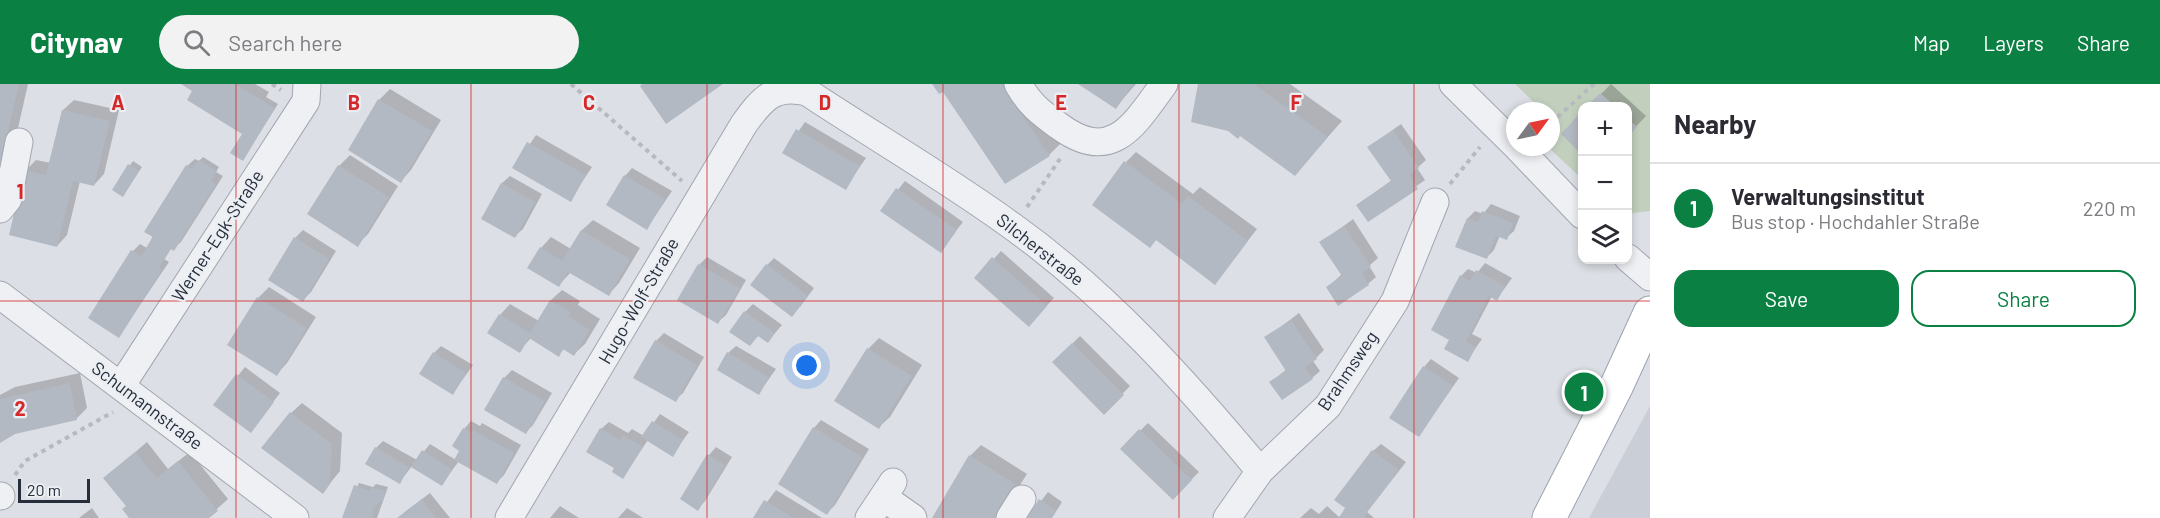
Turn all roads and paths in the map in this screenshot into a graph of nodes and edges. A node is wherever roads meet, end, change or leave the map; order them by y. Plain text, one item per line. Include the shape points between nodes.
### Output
1 (307, 84) edge
2 (572, 84) edge
3 (1018, 84) edge
4 (1164, 84) edge
5 (1453, 84) edge
6 (1594, 84) edge
7 (777, 90) joint
8 (1560, 115) edge
9 (1506, 136) edge
10 (1074, 137) junction
11 (19, 141) dead end
12 (1480, 147) dead end
13 (1526, 156) edge
14 (683, 182) dead end
15 (1441, 194) joint
16 (0, 209) edge
17 (1578, 211) edge
18 (1021, 214) dead end
19 (1632, 261) edge
20 (1650, 277) edge
21 (0, 295) edge
22 (1650, 313) edge
23 (117, 399) junction
24 (25, 461) dead end
25 (1260, 471) junction
26 (882, 499) edge
27 (295, 518) edge
28 (509, 518) edge
29 (913, 518) edge
30 (1227, 518) edge
31 (1549, 518) edge

1 - 23 street, Werner-Egk-Straße via 306,101
2 - 14 path
3 - 10 street via 1031,106
4 - 10 street via 1124,134 1102,143
5 - 9 street
6 - 8 path
7 - 25 street, Silcherstraße via 794,88 807,92 1013,226 1104,302 1191,388
7 - 28 street, Hugo-Wolf-Straße via 759,104 744,124
10 - 18 path
11 - 16 street via 8,199
12 - 15 path
13 - 17 street
15 - 25 street, Brahmsweg via 1395,300 1328,406
19 - 20 street
21 - 23 street, Schumannstraße
22 - 31 main road
23 - 24 path
23 - 27 street, Schumannstraße
25 - 30 street, Brahmsweg
26 - 29 street

